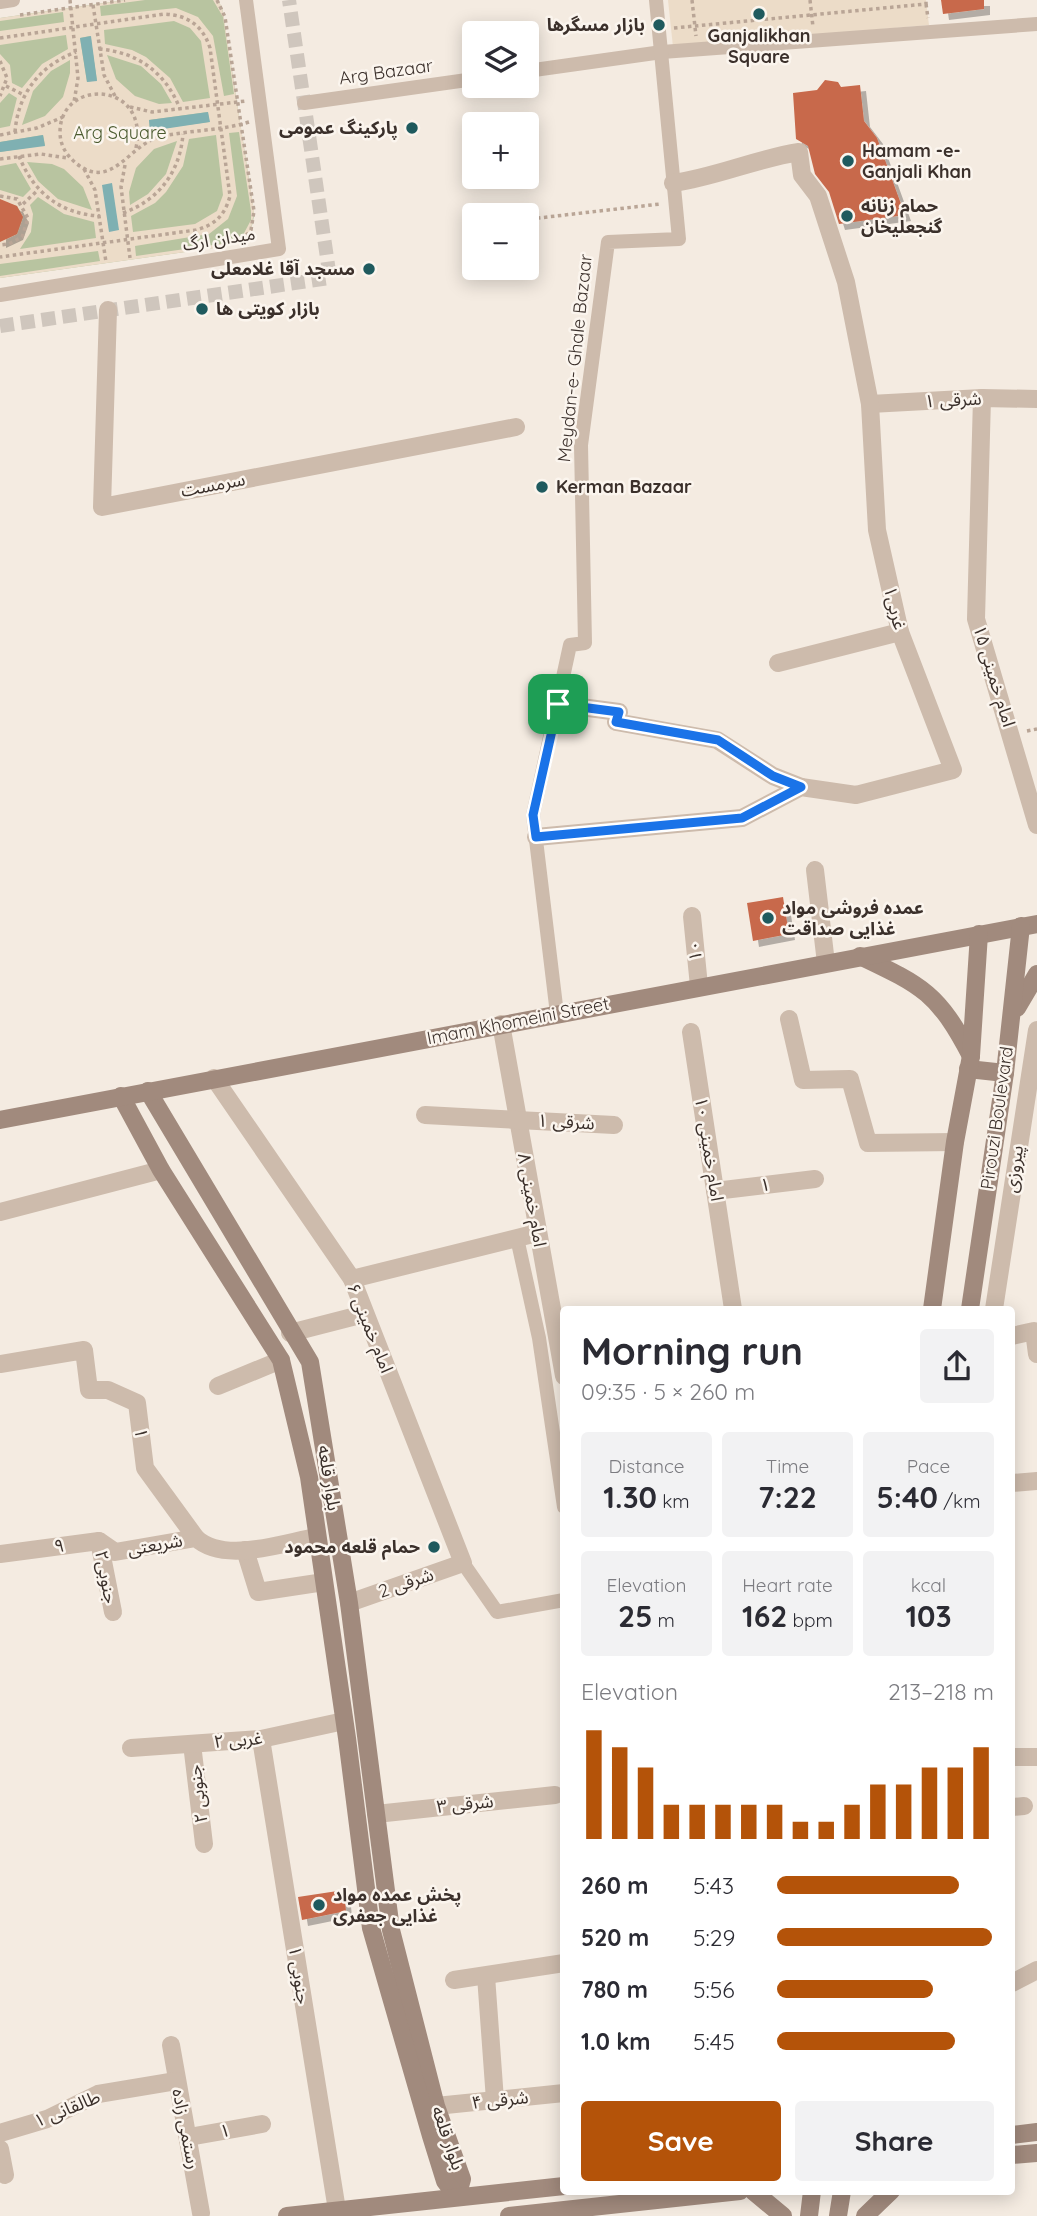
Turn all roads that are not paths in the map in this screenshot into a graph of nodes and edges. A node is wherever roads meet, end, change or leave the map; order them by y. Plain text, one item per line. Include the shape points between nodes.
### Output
1 (13, 0) edge
2 (246, 0) edge
3 (656, 0) edge
4 (0, 2) edge
5 (1037, 24) edge
6 (662, 52) junction
7 (539, 69) edge
8 (462, 81) edge
9 (304, 103) dead end
10 (673, 183) junction
11 (0, 295) edge
12 (108, 310) dead end
13 (982, 398) junction
14 (1037, 399) edge
15 (870, 404) junction
16 (516, 427) dead end
17 (900, 632) junction
18 (778, 663) dead end
19 (558, 704) junction
20 (801, 787) junction
21 (1037, 825) edge
22 (536, 837) junction
23 (816, 870) dead end
24 (692, 916) dead end
25 (1029, 925) edge
26 (979, 934) junction
27 (860, 956) junction
28 (826, 963) junction
29 (1037, 974) edge
30 (699, 986) junction
31 (558, 1014) junction
32 (789, 1019) dead end
33 (501, 1024) junction
34 (1011, 1025) junction
35 (1037, 1030) edge
36 (691, 1032) dead end
37 (970, 1062) junction
38 (1005, 1073) junction
39 (214, 1078) junction
40 (148, 1091) junction
41 (121, 1096) junction
42 (425, 1115) dead end
43 (518, 1119) junction
44 (0, 1120) edge
45 (614, 1125) dead end
46 (955, 1142) junction
47 (161, 1170) junction
48 (815, 1180) dead end
49 (715, 1191) junction
50 (0, 1212) edge
51 (537, 1233) junction
52 (517, 1238) junction
53 (352, 1279) junction
54 (733, 1306) edge
55 (932, 1306) edge
56 (970, 1306) edge
57 (994, 1306) edge
58 (364, 1314) junction
59 (559, 1331) edge
60 (290, 1333) junction
61 (1015, 1335) edge
62 (1037, 1354) edge
63 (281, 1360) junction
64 (0, 1364) edge
65 (218, 1386) dead end
66 (560, 1480) edge
67 (1037, 1482) edge
68 (1015, 1483) edge
69 (316, 1537) junction
70 (196, 1538) junction
71 (99, 1541) junction
72 (1, 1549) edge
73 (245, 1549) junction
74 (463, 1563) junction
75 (324, 1582) junction
76 (560, 1602) edge
77 (349, 1603) junction
78 (113, 1612) dead end
79 (344, 1721) junction
80 (261, 1739) junction
81 (192, 1744) junction
82 (131, 1748) dead end
83 (1015, 1757) edge
84 (1037, 1757) edge
85 (555, 1795) dead end
86 (376, 1814) junction
87 (204, 1844) dead end
88 (560, 1964) edge
89 (1037, 1970) edge
90 (486, 1976) junction
91 (454, 1980) dead end
92 (1015, 1981) edge
93 (171, 2045) dead end
94 (176, 2081) junction
95 (560, 2093) edge
96 (495, 2100) junction
97 (436, 2106) junction
98 (262, 2124) dead end
99 (1037, 2132) edge
100 (0, 2133) edge
101 (1015, 2134) edge
102 (189, 2137) junction
103 (0, 2149) edge
104 (1037, 2153) edge
105 (1015, 2155) edge
106 (5, 2175) dead end
107 (560, 2186) edge
108 (716, 2195) edge
109 (758, 2195) edge
110 (812, 2195) edge
111 (841, 2195) edge
112 (887, 2195) edge
113 (457, 2197) junction
114 (337, 2210) junction
115 (626, 2210) edge
116 (201, 2213) dead end
117 (287, 2216) edge
118 (509, 2216) edge
119 (783, 2216) edge
120 (809, 2216) edge
121 (838, 2216) edge
122 (865, 2216) edge

1 - 4 street
2 - 11 street, میدان ارگ via 279,249
3 - 6 street
5 - 6 street
6 - 7 street
6 - 10 street, Meydan-e- Ghale Bazaar
8 - 9 street, Arg Bazaar
10 - 15 street, غربی۱ via 799,152 802,175 818,196 836,247
10 - 19 street, Meydan-e- Ghale Bazaar via 679,239 608,242 581,445 585,642 570,645
12 - 16 street, سرمست via 102,507
13 - 14 street, ۱ شرقی
13 - 15 street, ۱ شرقی
13 - 21 street, امام خمینی ۱۵ via 976,619
15 - 17 street, غربی۱ via 877,530
17 - 18 street
17 - 20 street, غربی۱ via 953,770 856,795
19 - 20 street via 619,712 616,722 718,740 773,776
19 - 22 street, Meydan-e- Ghale Bazaar via 533,815
20 - 22 street via 742,818
22 - 31 street, Meydan-e- Ghale Bazaar
23 - 28 street
24 - 30 street, ۱۰
25 - 26 main road, Imam Khomeini Street
25 - 34 main road, Pirouzi Boulevard
26 - 27 main road, Imam Khomeini Street
26 - 37 main road, Pirouzi Boulevard
27 - 28 main road, Imam Khomeini Street
27 - 37 main road via 908,979 945,1008
28 - 30 main road, Imam Khomeini Street
29 - 34 main road via 1022,995
30 - 31 main road, Imam Khomeini Street
31 - 33 main road, Imam Khomeini Street
32 - 46 street via 803,1080 850,1079 868,1143
33 - 39 main road, Imam Khomeini Street
33 - 43 street, امام خمینی ۸
34 - 38 main road, Pirouzi Boulevard
35 - 57 street, پیروزی
36 - 49 street, امام خمینی ۱۰
37 - 38 main road
37 - 46 main road, Pirouzi Boulevard
38 - 56 main road, Pirouzi Boulevard
39 - 40 main road, Imam Khomeini Street
39 - 53 street, امام خمینی ۶
40 - 41 main road, Imam Khomeini Street
40 - 60 main road, بلوار قلعه
41 - 44 main road, Imam Khomeini Street
41 - 47 main road, بلوار قلعه
42 - 43 street, ۱ شرقی
43 - 45 street, ۱ شرقی
43 - 51 street, امام خمینی ۸
46 - 55 main road, Pirouzi Boulevard
47 - 50 street
47 - 63 main road, بلوار قلعه
48 - 49 street, ۱
49 - 54 street, امام خمینی ۱۰
51 - 52 street
51 - 59 street, امام خمینی ۸
52 - 53 street
52 - 66 street via 539,1338
53 - 58 street, امام خمینی ۶
58 - 60 street
58 - 74 street, امام خمینی ۶
60 - 77 main road, بلوار قلعه via 310,1362
61 - 62 street via 1034,1331
63 - 65 street
63 - 69 main road, بلوار قلعه via 309,1478
64 - 70 street, ۱ via 84,1350 89,1391 108,1390 137,1403 145,1468
67 - 68 street
69 - 73 street, شریعتی
69 - 75 main road, بلوار قلعه
70 - 71 street, شریعتی via 115,1552
70 - 73 street, شریعتی via 207,1548
71 - 72 street, ۹
71 - 78 street, جنوبی۲
73 - 75 street via 258,1592
74 - 76 street via 497,1612
74 - 77 street, 2 شرقی
75 - 79 main road, بلوار قلعه
77 - 86 main road, بلوار قلعه
79 - 80 street, ۲ غربی
79 - 113 main road, بلوار قلعه via 371,1928 445,2181
80 - 81 street, ۲ غربی
80 - 114 street, ۱ جنوبی
81 - 82 street, ۲ غربی
81 - 87 street, ۲ جنوبی
83 - 84 street
85 - 86 street, ۳ شرقی
86 - 97 main road, بلوار قلعه via 391,1930
88 - 90 street
89 - 92 street
90 - 91 street
90 - 96 street
93 - 94 street, رستمی زاده
94 - 100 street, طالقانی ۱ via 98,2094 47,2119
94 - 102 street, رستمی زاده
95 - 96 street, شرقی ۴
96 - 97 street, شرقی ۴
97 - 113 main road, بلوار قلعه via 462,2179
98 - 102 street, ۱
99 - 101 main road
102 - 116 street, رستمی زاده
103 - 106 street
104 - 105 main road
107 - 113 main road
108 - 115 main road
109 - 119 main road
110 - 120 main road
111 - 121 main road
112 - 122 main road
113 - 114 main road
114 - 117 main road
115 - 118 main road

